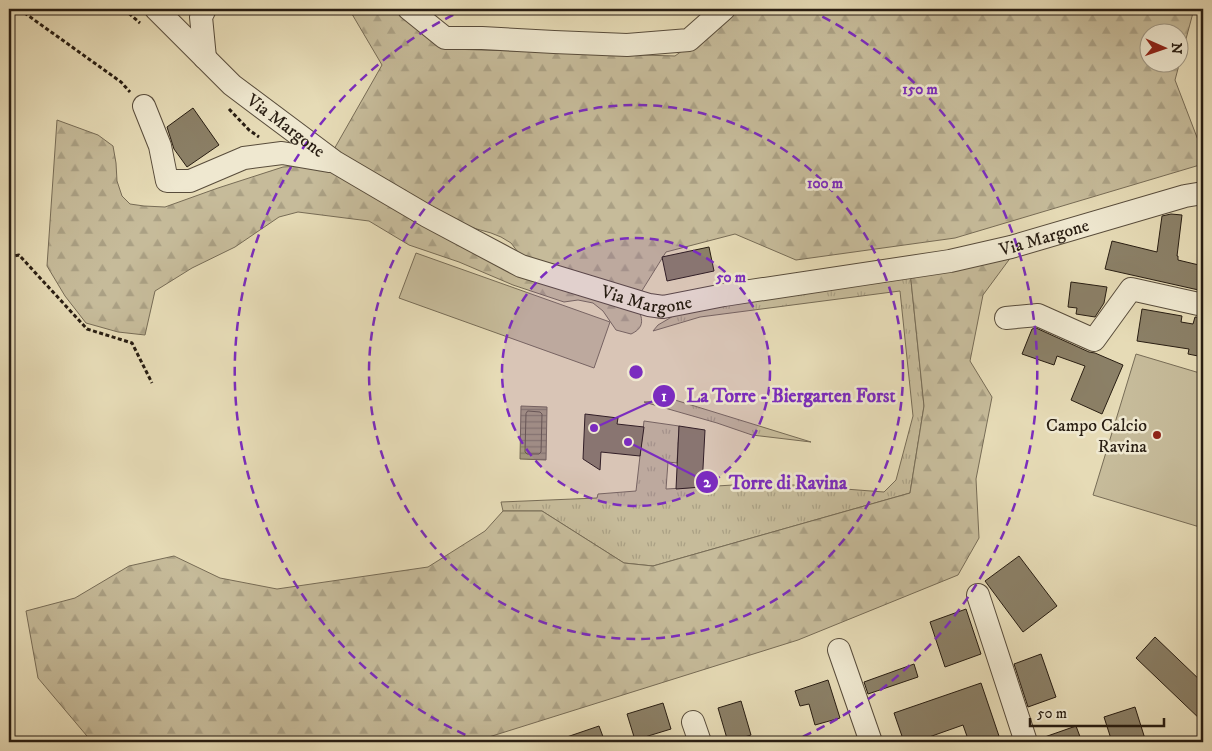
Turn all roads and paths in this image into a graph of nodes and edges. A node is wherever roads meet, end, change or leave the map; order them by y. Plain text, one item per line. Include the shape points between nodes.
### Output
1 (19, 9) edge
2 (156, 9) edge
3 (205, 9) edge
4 (409, 9) edge
5 (724, 9) edge
6 (206, 58) junction
7 (144, 106) joint
8 (334, 162) junction
9 (1203, 193) edge
10 (9, 257) edge
11 (1203, 305) edge
12 (1006, 318) dead end
13 (152, 383) dead end
14 (978, 595) dead end
15 (839, 650) dead end
16 (871, 742) edge
17 (1026, 742) edge

1 - 7 path via 121,82
2 - 6 street, Via Margone
3 - 6 street via 201,18
4 - 5 street via 445,38 628,44 689,40
6 - 8 street, Via Margone via 232,85
7 - 8 street via 160,146 167,181 190,181 244,158 282,153
8 - 9 street, Via Margone via 521,266 634,302 663,307 950,260 1011,247
10 - 13 path via 20,255 87,329 132,344
11 - 12 street via 1131,289 1094,340 1038,315
14 - 17 street
15 - 16 street

